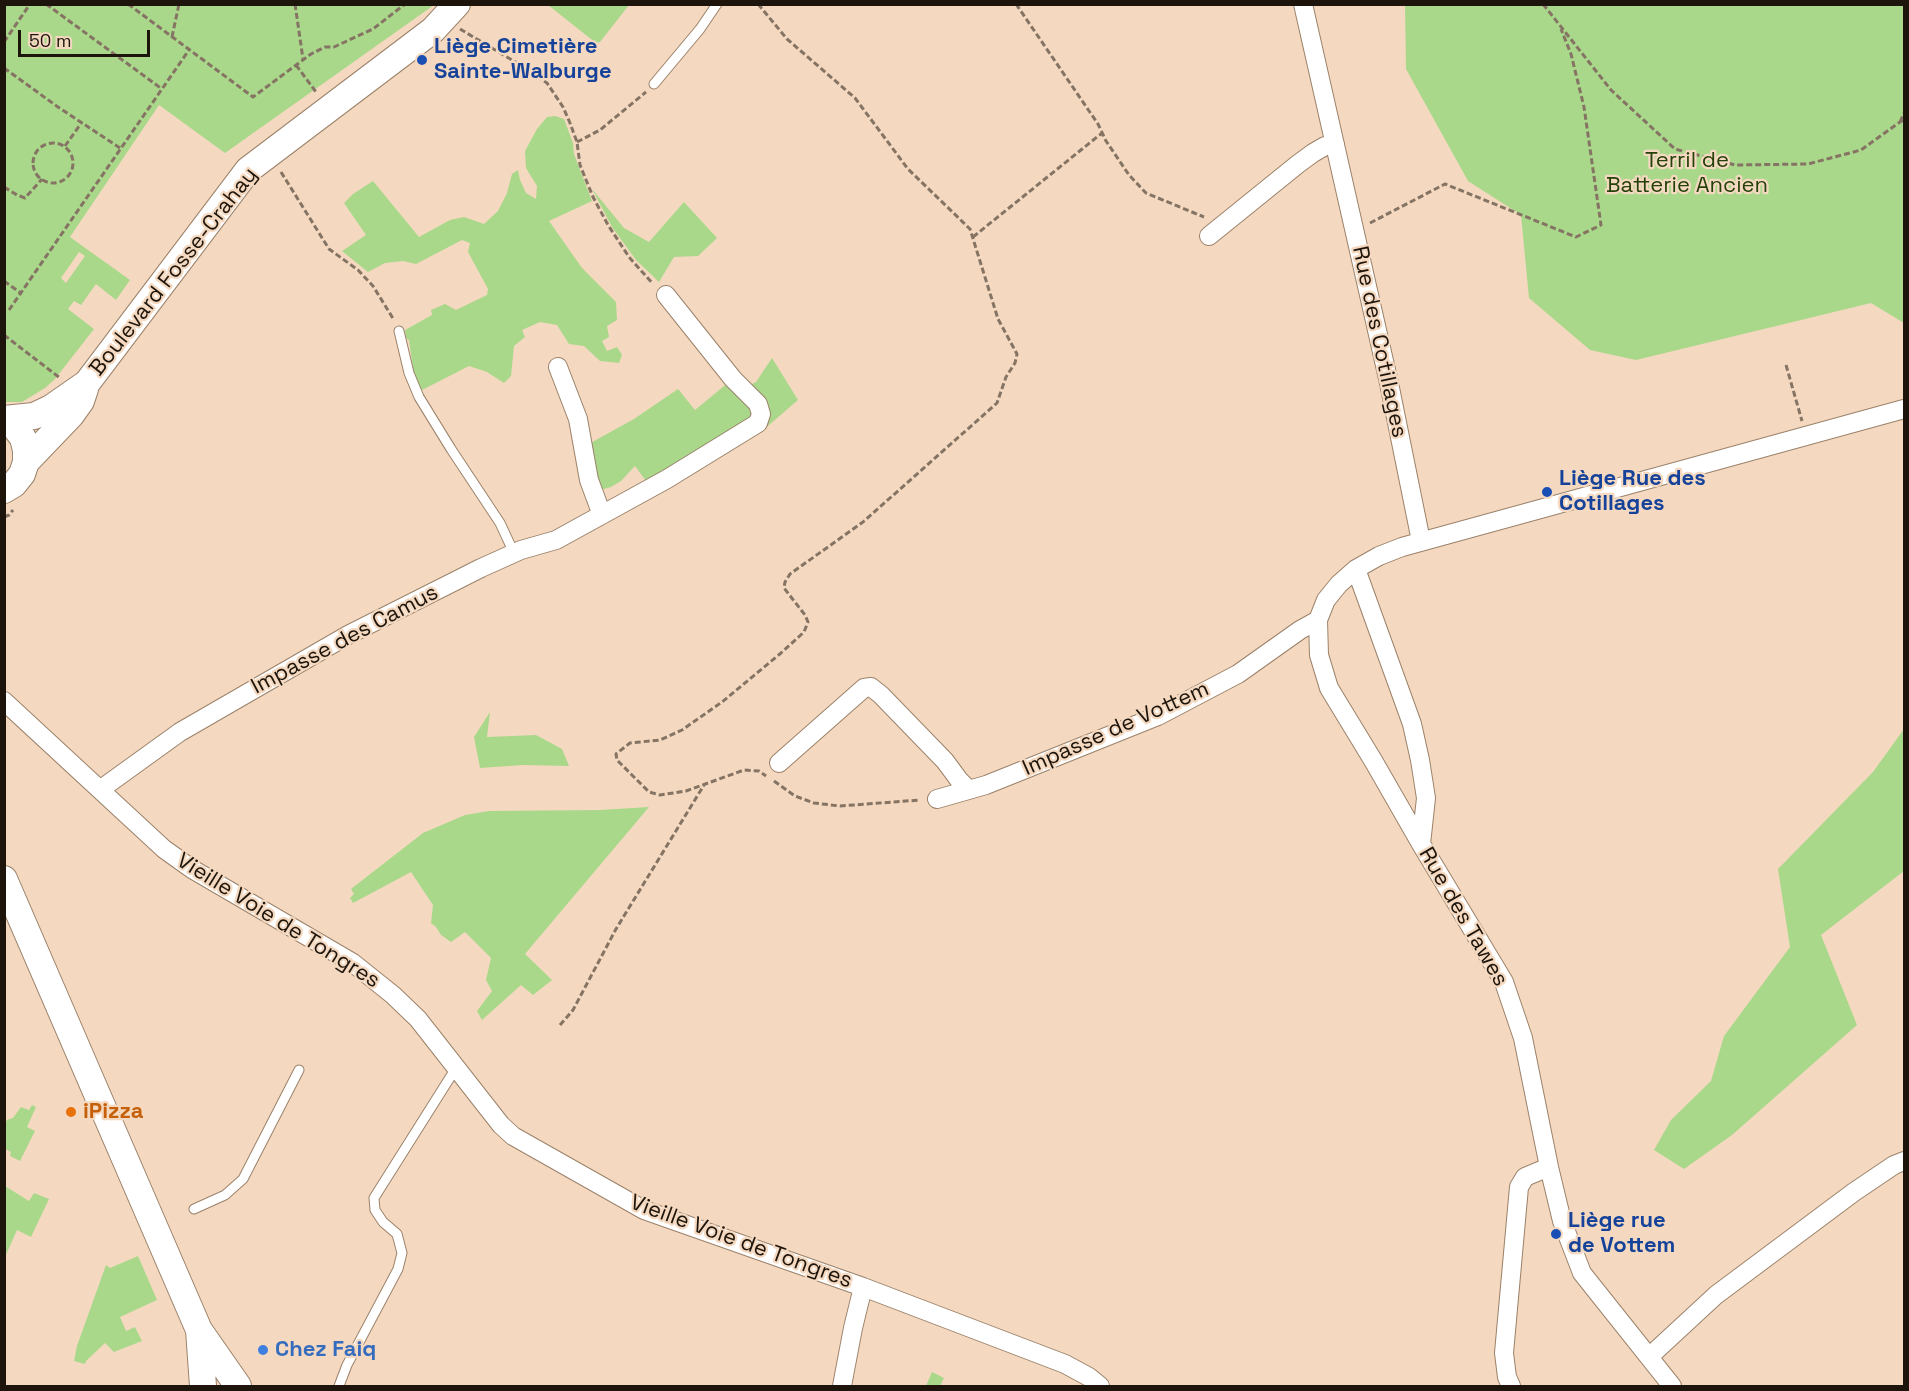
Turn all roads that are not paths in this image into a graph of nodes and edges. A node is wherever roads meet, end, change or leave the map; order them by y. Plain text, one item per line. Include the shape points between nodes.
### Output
1 (717, 4) edge
2 (1303, 4) edge
3 (450, 12) edge
4 (654, 84) road end
5 (1335, 144) junction
6 (1216, 231) road end
7 (666, 295) road end
8 (399, 331) road end
9 (558, 367) dead end
10 (87, 383) junction
11 (1905, 409) edge
12 (4, 419) edge
13 (26, 462) junction
14 (4, 490) edge
15 (602, 516) junction
16 (1421, 541) junction
17 (514, 553) junction
18 (1356, 570) junction
19 (1318, 620) junction
20 (4, 701) edge
21 (779, 762) dead end
22 (100, 789) junction
23 (969, 790) junction
24 (937, 799) road end
25 (1421, 844) junction
26 (4, 879) edge
27 (456, 1068) junction
28 (299, 1070) dead end
29 (1905, 1161) edge
30 (1549, 1167) junction
31 (194, 1209) dead end
32 (863, 1287) junction
33 (199, 1330) junction
34 (1649, 1357) junction
35 (220, 1359) junction
36 (202, 1386) edge
37 (225, 1386) edge
38 (238, 1386) edge
39 (339, 1386) edge
40 (842, 1386) edge
41 (1100, 1386) edge
42 (1511, 1386) edge
43 (1672, 1386) edge

1 - 4 lane
2 - 5 street, Rue des Cotillages
3 - 10 street, Boulevard Fosse-Crahay via 433,30 248,170
5 - 6 street via 1313,153
5 - 16 street, Rue des Cotillages
7 - 15 street, Impasse des Camus via 758,404 761,414 758,423
8 - 17 lane via 419,397 500,524
9 - 15 street via 578,419 589,480
10 - 12 street, Boulevard Fosse-Crahay via 34,416
10 - 13 street, Boulevard Fosse-Crahay via 71,415
11 - 16 street, Rue des Tawes
12 - 13 street, Boulevard Fosse-Crahay via 23,438
13 - 14 street, Boulevard Fosse-Crahay via 22,474
15 - 17 street, Impasse des Camus via 556,540
16 - 18 street, Rue des Tawes via 1379,556
17 - 22 street, Impasse des Camus via 348,635 180,732
18 - 19 street, Rue des Tawes via 1326,600
18 - 25 street via 1412,724 1426,798
19 - 23 street, Impasse de Vottem via 1238,674 1158,716
19 - 25 street, Rue des Tawes via 1319,655 1329,688
20 - 22 street, Vieille Voie de Tongres
21 - 23 street via 864,688 871,687
22 - 27 street, Vieille Voie de Tongres via 164,849 192,869 353,963 418,1019
23 - 24 street, Impasse de Vottem
25 - 30 street, Rue des Tawes via 1504,982 1523,1038
26 - 33 street
27 - 32 street, Vieille Voie de Tongres via 513,1136 603,1189 644,1210
27 - 39 lane via 374,1198 375,1210 397,1234 402,1253 398,1269
28 - 31 lane via 243,1179 225,1195
29 - 34 street via 1854,1192 1716,1295
30 - 34 street, Rue des Tawes via 1562,1221 1582,1273
30 - 42 street via 1525,1177 1519,1187 1504,1353
32 - 40 street
32 - 41 street, Vieille Voie de Tongres via 1065,1364
33 - 35 street
33 - 36 street
34 - 43 street, Rue des Tawes
35 - 37 street
35 - 38 street

